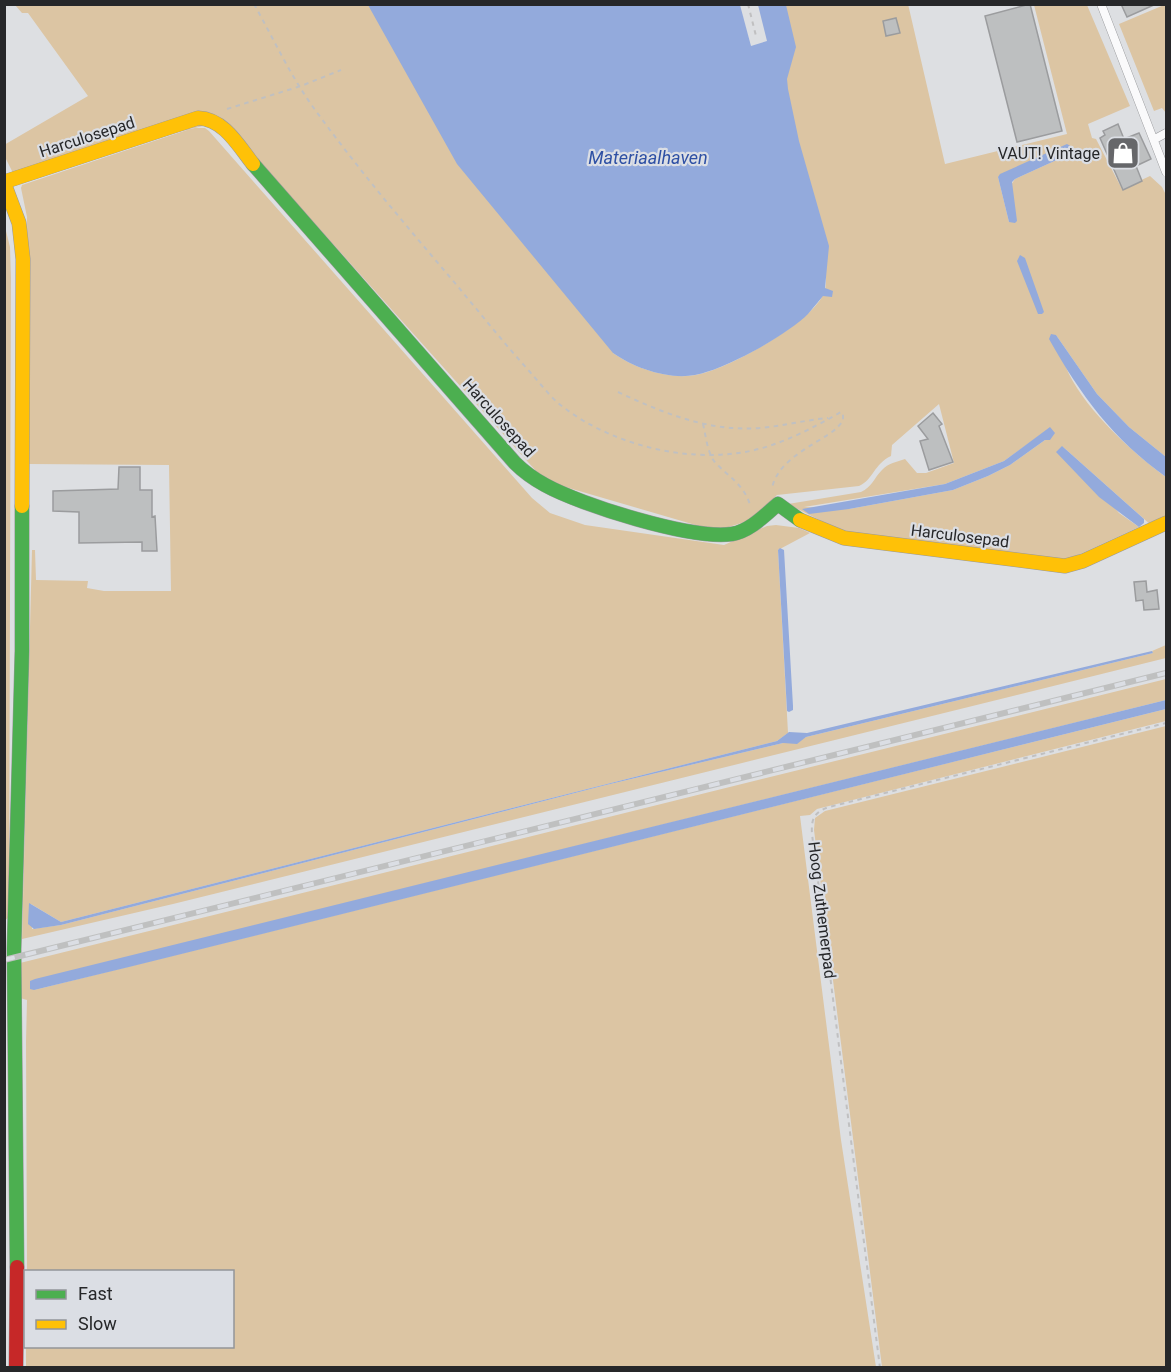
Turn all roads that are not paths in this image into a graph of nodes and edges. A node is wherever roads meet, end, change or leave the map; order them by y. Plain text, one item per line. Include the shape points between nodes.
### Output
1 (1101, 4) edge
2 (1167, 133) edge
3 (1155, 139) junction
4 (1167, 172) edge
5 (4, 182) edge
6 (1167, 524) edge
7 (16, 1368) edge

1 - 3 lane
2 - 3 lane
3 - 4 lane
5 - 6 street, Harculosepad via 193,119 213,120 225,129 515,463 554,490 586,502 718,535 732,534 778,504 791,516 844,538 1065,566
5 - 7 street via 19,223 23,259 22,651 14,949

